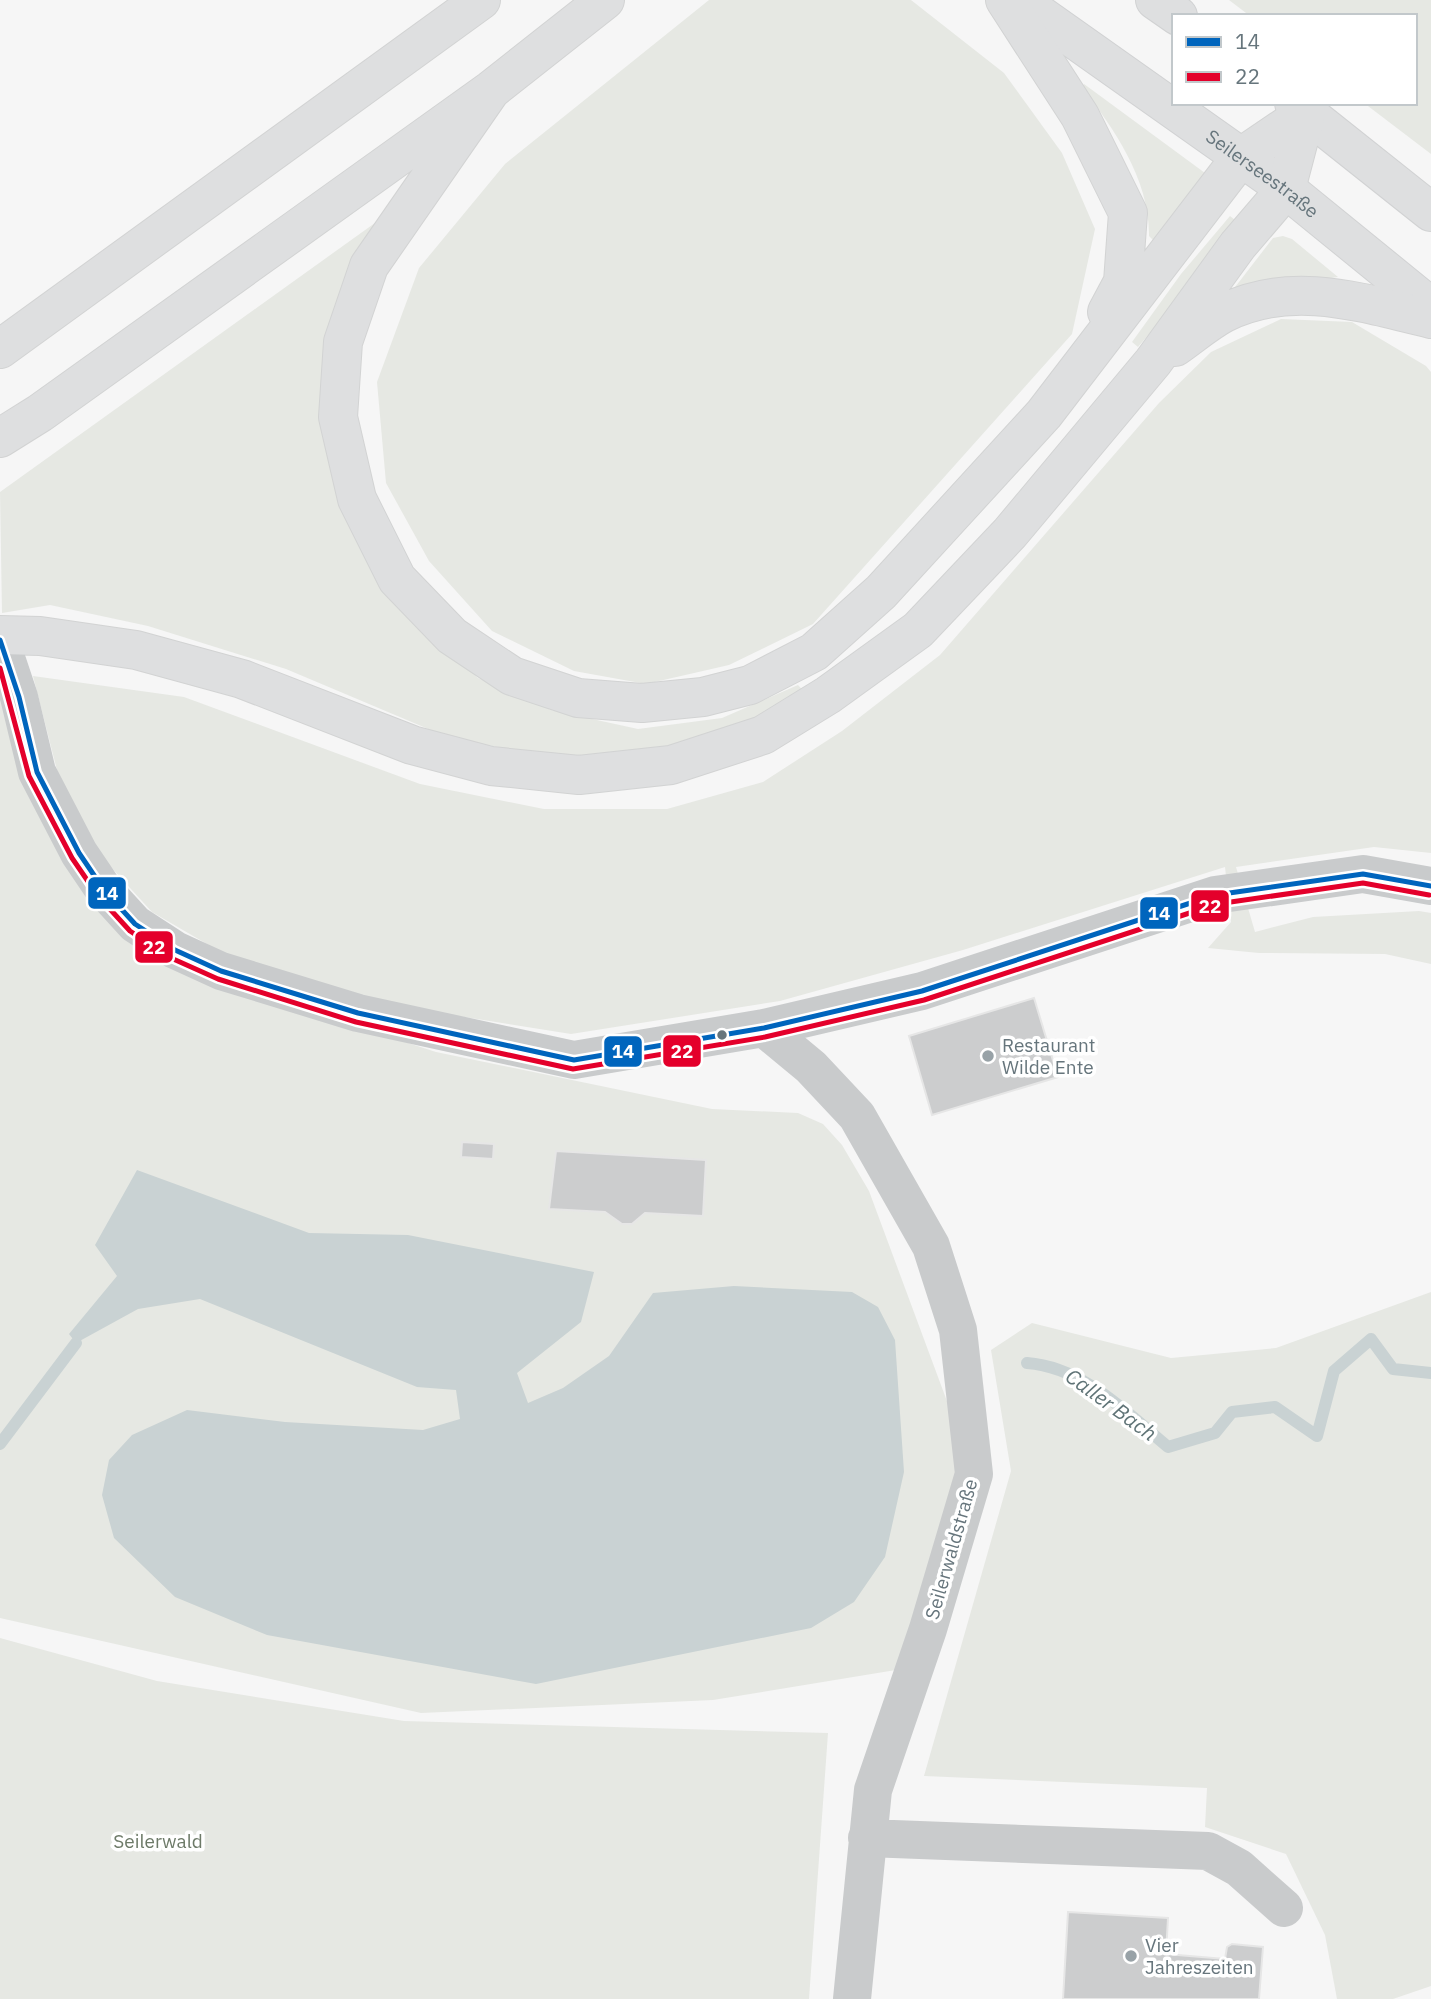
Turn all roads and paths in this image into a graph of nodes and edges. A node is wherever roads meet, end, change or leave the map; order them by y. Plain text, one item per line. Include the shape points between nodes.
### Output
1 (481, 0) edge
2 (605, 0) edge
3 (1005, 0) edge
4 (1019, 0) edge
5 (1155, 0) edge
6 (1175, 14) edge
7 (491, 89) junction
8 (1300, 108) edge
9 (1241, 157) junction
10 (1286, 189) junction
11 (1431, 212) edge
12 (1431, 307) edge
13 (1431, 319) edge
14 (0, 349) edge
15 (1153, 362) junction
16 (1079, 367) junction
17 (0, 438) edge
18 (0, 635) edge
19 (0, 640) edge
20 (1431, 886) edge
21 (764, 1028) junction
22 (867, 1838) junction
23 (1284, 1908) dead end
24 (852, 1999) edge

1 - 14 main road
2 - 7 main road
3 - 16 main road via 1080,116 1128,213 1123,282
4 - 9 main road, Seilerseestraße
5 - 6 main road
7 - 16 main road via 369,266 343,342 338,417 357,499 397,579 452,636 512,676 578,698 642,703 703,698 750,685 814,652 881,592 1044,414
7 - 17 main road
8 - 9 main road
8 - 10 main road
8 - 11 main road
9 - 10 main road, Seilerseestraße
9 - 16 main road
10 - 12 main road, Seilerseestraße
10 - 15 main road via 1238,245
13 - 15 main road via 1328,295 1272,297 1225,313
15 - 18 main road via 1010,533 918,630 764,735 671,765 579,775 491,766 412,745 242,679 136,650
19 - 21 street via 37,772 79,853 135,924 176,950 221,971 358,1013 573,1060
20 - 21 street via 1363,874 1215,895 922,991
21 - 22 street, Seilerwaldstraße via 811,1067 858,1116 931,1246 958,1331 974,1474 873,1790
22 - 23 street via 1208,1851 1239,1868
22 - 24 street, Seilerwaldstraße

